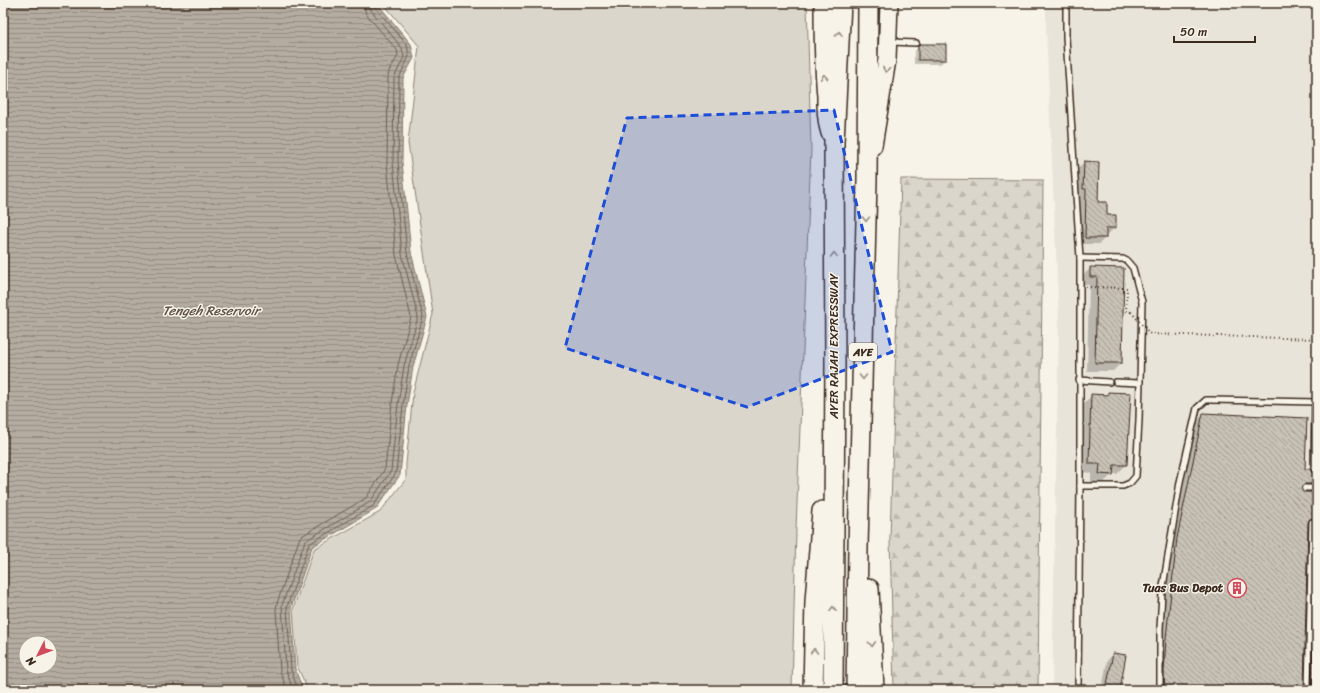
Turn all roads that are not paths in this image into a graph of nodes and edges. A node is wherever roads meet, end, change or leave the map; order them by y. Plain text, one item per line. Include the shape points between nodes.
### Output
1 (823, 3) edge
2 (841, 3) edge
3 (868, 3) edge
4 (888, 3) edge
5 (1066, 3) edge
6 (888, 42) junction
7 (916, 43) dead end
8 (834, 142) junction
9 (867, 180) junction
10 (1080, 258) junction
11 (835, 364) junction
12 (1079, 380) junction
13 (1109, 382) dead end
14 (1116, 382) dead end
15 (1139, 383) junction
16 (1316, 402) edge
17 (1314, 469) dead end
18 (1080, 486) junction
19 (1305, 488) dead end
20 (1317, 488) edge
21 (1312, 522) dead end
22 (859, 524) junction
23 (813, 690) edge
24 (833, 690) edge
25 (856, 690) edge
26 (874, 690) edge
27 (1078, 690) edge
28 (1160, 690) edge
29 (1308, 690) edge

8 -> 1 main road via 826,113
8 -> 2 highway, AYER RAJAH EXPRESSWAY / AYE
3 - 9 highway, AYE
4 - 6 main road
5 - 10 lane
6 - 7 lane
6 -> 9 main road
11 -> 8 highway, AYER RAJAH EXPRESSWAY / AYE
9 -> 22 highway, AYE
10 - 12 lane
10 - 15 lane via 1123,259 1133,268 1142,302
23 -> 11 highway via 815,601
24 -> 11 highway, AYER RAJAH EXPRESSWAY / AYE
12 - 13 lane
12 - 18 lane
14 - 15 lane
15 - 18 lane via 1136,476 1123,486
16 - 17 lane
16 - 28 lane via 1206,400 1197,408 1180,482 1162,593
18 - 27 lane
19 - 20 lane, bridge
21 - 29 lane
22 - 25 highway, AYE
22 -> 26 highway via 867,535

